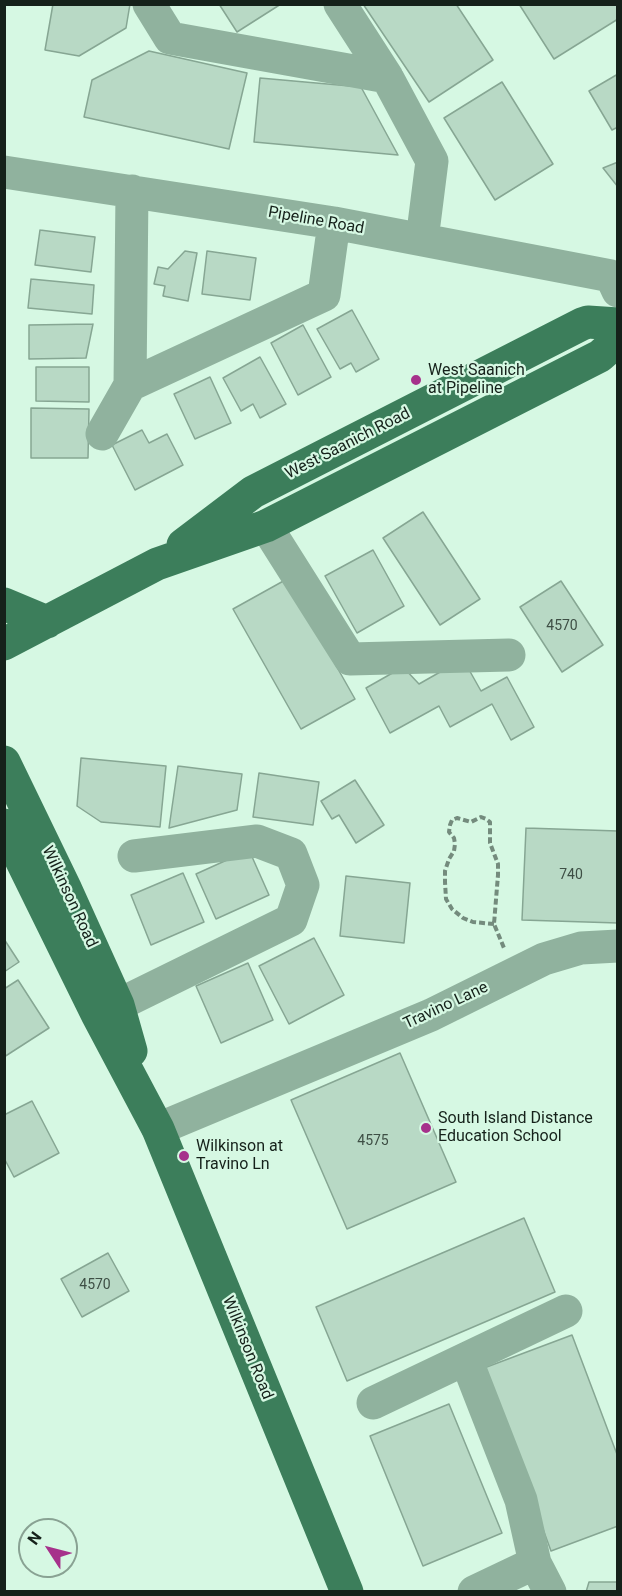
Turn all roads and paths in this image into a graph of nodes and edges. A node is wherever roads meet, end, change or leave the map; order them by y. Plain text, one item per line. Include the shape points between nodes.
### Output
1 (149, 4) edge
2 (340, 4) edge
3 (387, 77) junction
4 (4, 171) edge
5 (132, 191) junction
6 (334, 223) junction
7 (422, 240) junction
8 (618, 291) edge
9 (618, 324) edge
10 (618, 340) edge
11 (130, 385) junction
12 (102, 434) dead end
13 (266, 526) junction
14 (157, 564) junction
15 (4, 604) edge
16 (47, 622) junction
17 (4, 644) edge
18 (509, 655) dead end
19 (4, 762) edge
20 (4, 825) edge
21 (134, 856) dead end
22 (494, 924) junction
23 (618, 946) edge
24 (515, 973) junction
25 (118, 1005) junction
26 (157, 1128) junction
27 (566, 1311) dead end
28 (466, 1359) junction
29 (373, 1403) dead end
30 (535, 1563) junction
31 (347, 1592) edge
32 (474, 1592) edge
33 (550, 1592) edge

1 - 3 street via 170,38
2 - 3 street
3 - 7 street via 432,161
4 - 5 street, Pipeline Road
5 - 6 street, Pipeline Road
5 - 11 street
6 - 7 street, Pipeline Road
6 - 11 street via 324,295
7 - 8 street, Pipeline Road via 610,276
9 - 14 main road, West Saanich Road via 588,322 253,492
10 - 13 main road, West Saanich Road via 597,357
11 - 12 street
13 - 14 main road, West Saanich Road
13 - 18 street via 350,659
14 - 16 main road, West Saanich Road
15 - 16 main road
16 - 17 main road, West Saanich Road
19 - 25 main road, Wilkinson Road
20 - 26 main road, Wilkinson Road via 96,1014
21 - 25 street via 258,841 291,854 303,885 291,920
22 - 22 path via 498,864 490,843 490,822 481,817 471,822 457,818 452,820 449,832 455,844 444,882 446,899 463,918
22 - 24 path
23 - 24 street, Travino Lane via 581,948
24 - 26 street, Travino Lane via 431,1015 278,1079 248,1113
25 - 26 main road, Wilkinson Road
26 - 31 main road, Wilkinson Road
27 - 28 street
28 - 29 street
28 - 30 street via 521,1500
30 - 32 street
30 - 33 street

